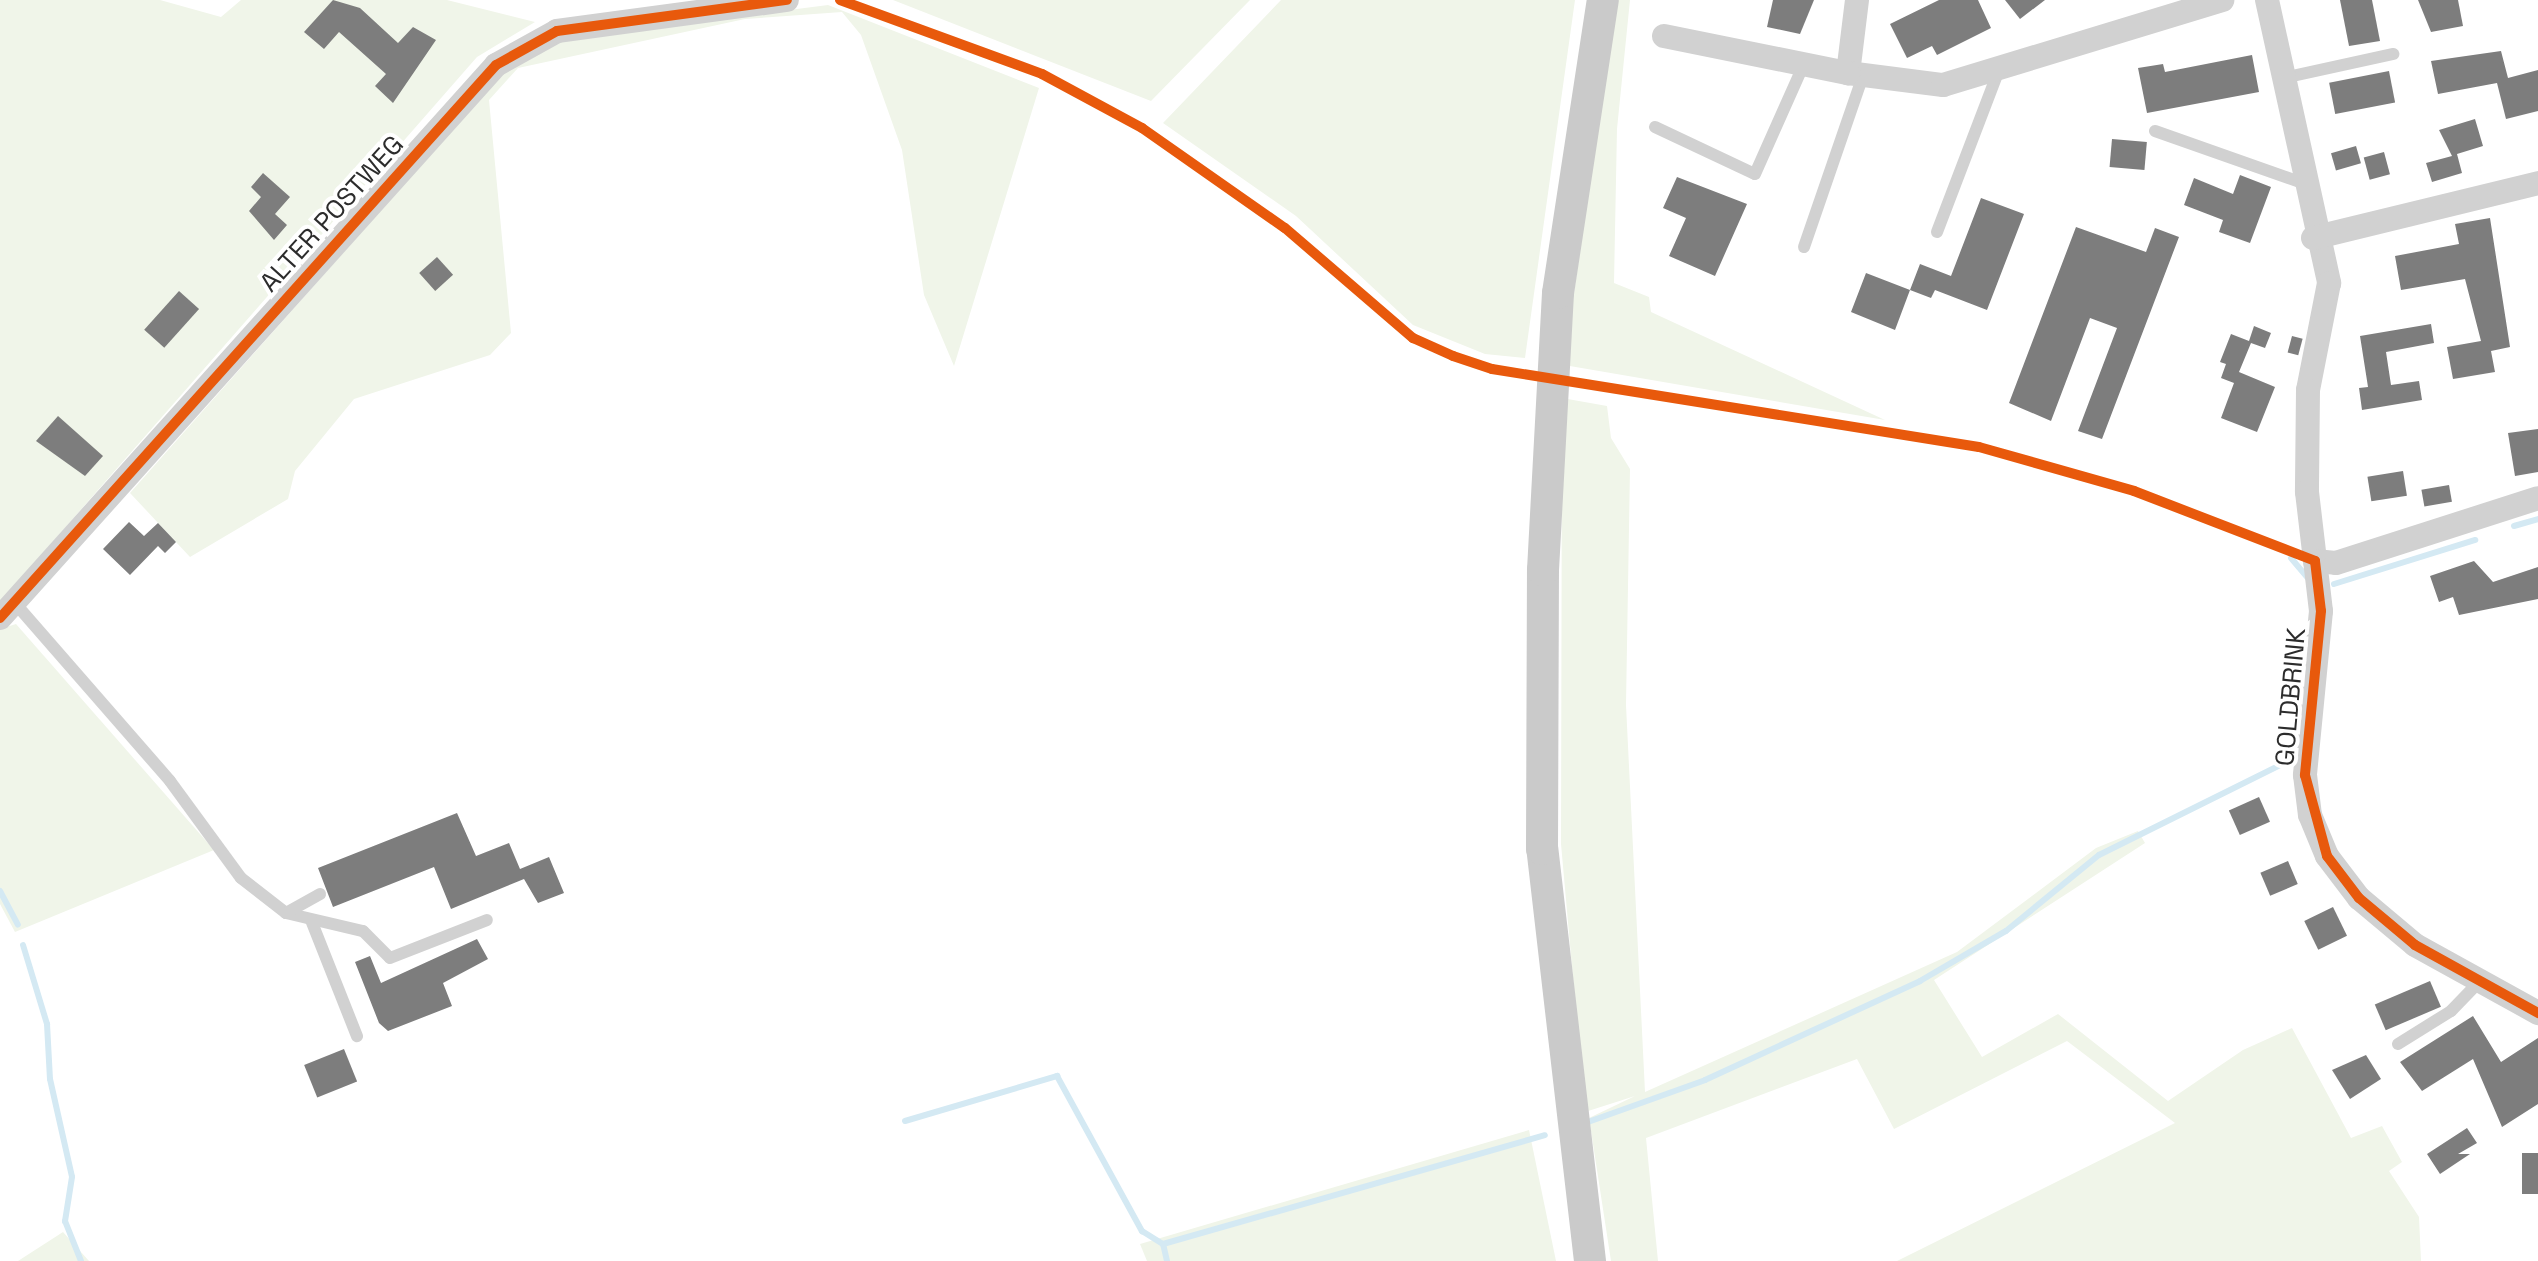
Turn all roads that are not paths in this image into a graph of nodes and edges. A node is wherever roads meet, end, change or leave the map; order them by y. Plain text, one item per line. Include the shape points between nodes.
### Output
1 (787, 0) edge
2 (1603, 0) edge
3 (1857, 0) edge
4 (2222, 0) edge
5 (2267, 0) edge
6 (1664, 36) dead end
7 (2393, 54) dead end
8 (1804, 64) junction
9 (1998, 72) junction
10 (1855, 75) junction
11 (2281, 78) junction
12 (1655, 127) dead end
13 (2155, 131) dead end
14 (2303, 183) junction
15 (2538, 183) edge
16 (1937, 232) dead end
17 (2313, 238) junction
18 (1804, 247) dead end
19 (2538, 498) edge
20 (2315, 561) junction
21 (7, 610) edge
22 (320, 894) dead end
23 (286, 913) junction
24 (311, 920) junction
25 (487, 920) dead end
26 (2480, 981) junction
27 (2538, 1013) edge
28 (357, 1036) dead end
29 (2398, 1044) dead end
30 (1590, 1261) edge

1 - 21 street, ALTER POSTWEG via 557,31 496,65
2 - 30 main road via 1558,293 1543,570 1542,849
3 - 10 street
4 - 9 street
5 - 11 street, GOLDBRINK
6 - 8 street
7 - 11 lane
8 - 10 street
8 - 12 lane via 1755,174
9 - 10 street via 1943,85
9 - 16 lane
10 - 18 lane
11 - 14 street, GOLDBRINK
13 - 14 lane
14 - 17 street, GOLDBRINK
15 - 17 street
17 - 20 street, GOLDBRINK via 2329,283 2308,390
19 - 20 street via 2336,563
20 - 26 street, GOLDBRINK via 2321,611 2305,775 2310,815 2327,856 2359,898 2415,945
21 - 23 lane, ALTER POSTWEG via 170,781 241,878
22 - 23 lane
23 - 24 lane
24 - 25 lane via 363,931 390,958
24 - 28 lane
26 - 27 street, GOLDBRINK
26 - 29 lane via 2451,1011

